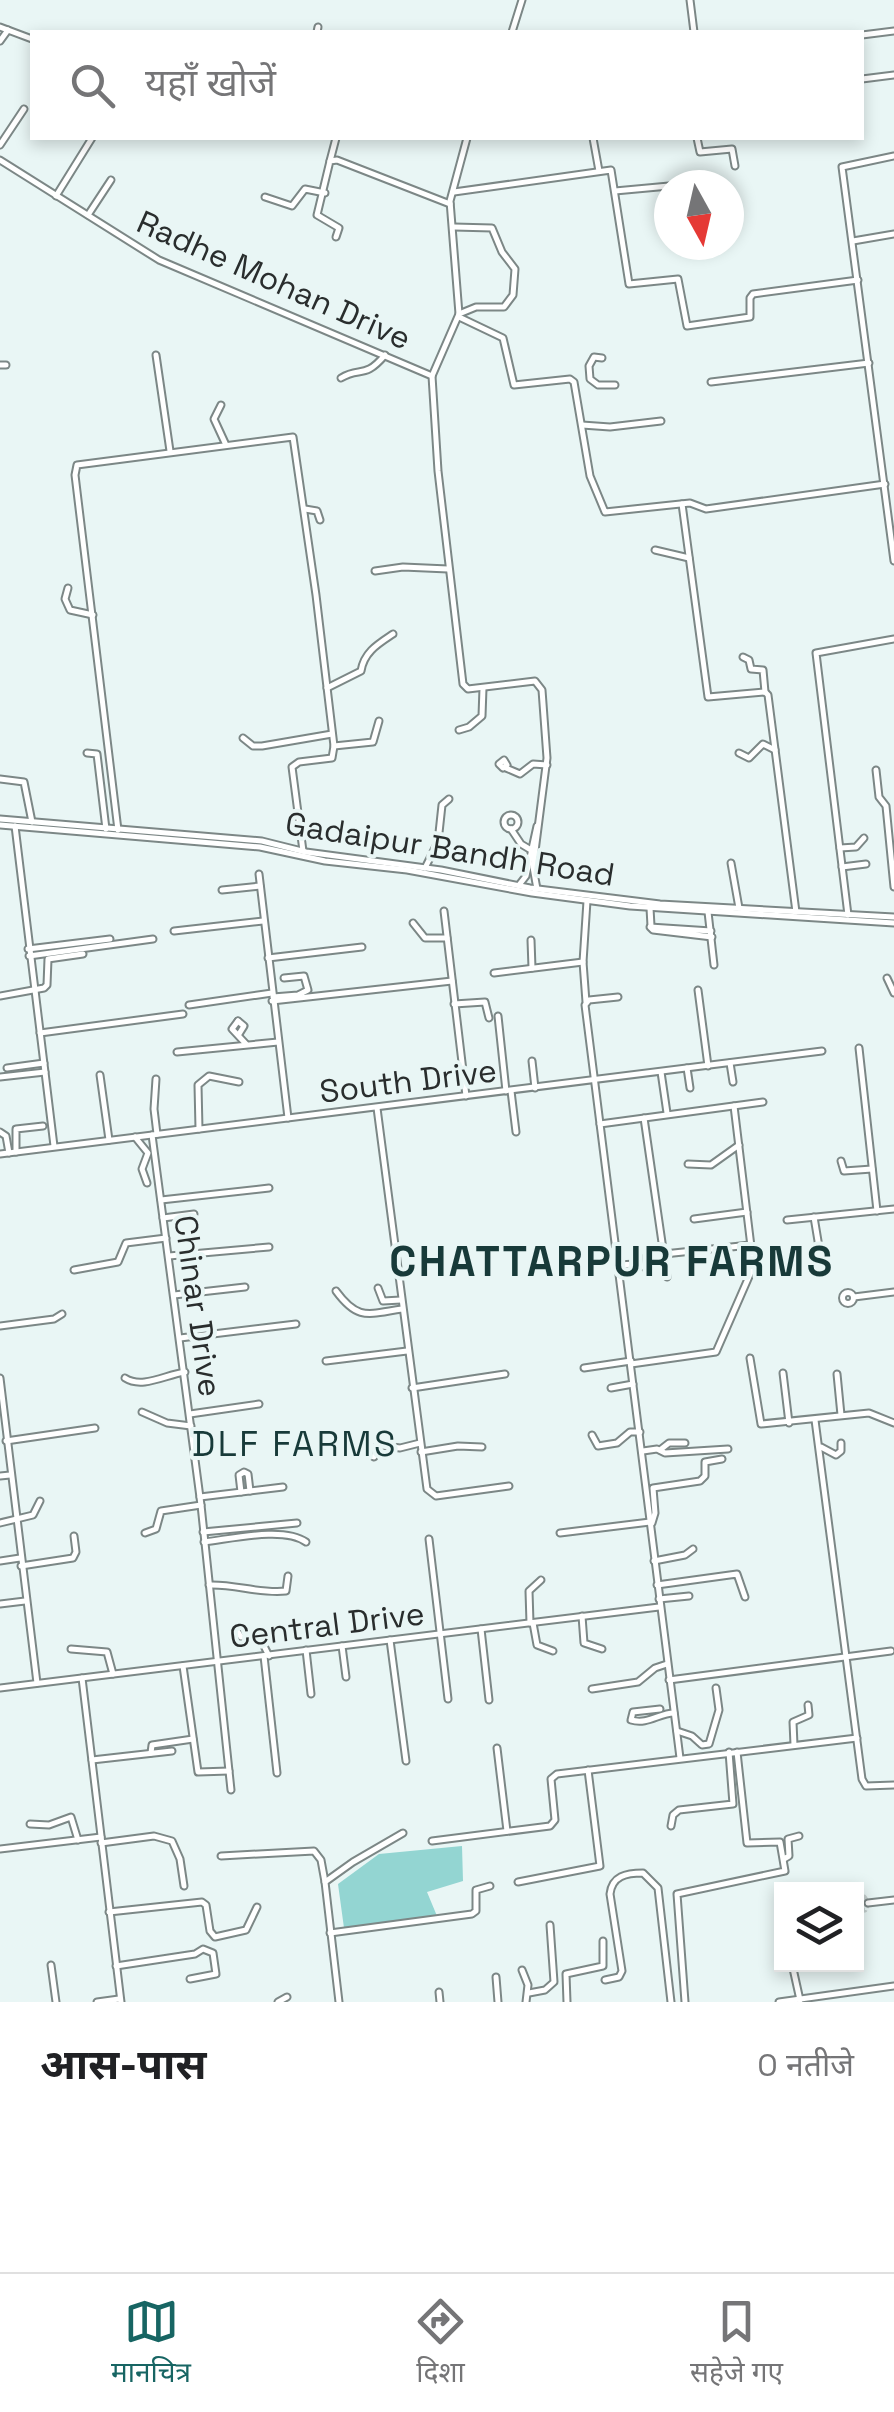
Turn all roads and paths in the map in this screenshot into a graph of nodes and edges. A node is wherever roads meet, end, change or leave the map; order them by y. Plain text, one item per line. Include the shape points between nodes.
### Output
1 (524, 0) edge
2 (690, 0) edge
3 (0, 27) edge
4 (8, 30) junction
5 (513, 30) edge
6 (694, 30) edge
7 (894, 31) edge
8 (864, 35) edge
9 (30, 37) edge
10 (0, 41) edge
11 (894, 75) edge
12 (864, 79) edge
13 (24, 109) dead end
14 (91, 140) edge
15 (335, 140) edge
16 (467, 140) edge
17 (593, 140) edge
18 (697, 140) edge
19 (0, 145) edge
20 (894, 156) edge
21 (0, 160) edge
22 (330, 161) junction
23 (735, 166) dead end
24 (598, 171) junction
25 (110, 180) dead end
26 (654, 187) edge
27 (615, 191) junction
28 (454, 192) junction
29 (325, 193) junction
30 (56, 196) junction
31 (265, 197) dead end
32 (450, 204) junction
33 (88, 216) junction
34 (454, 227) junction
35 (894, 234) edge
36 (336, 237) dead end
37 (853, 241) junction
38 (858, 280) junction
39 (459, 316) junction
40 (156, 355) dead end
41 (385, 355) junction
42 (594, 360) dead end
43 (869, 363) junction
44 (589, 375) junction
45 (432, 376) junction
46 (340, 378) dead end
47 (572, 380) junction
48 (712, 382) dead end
49 (614, 385) dead end
50 (221, 405) dead end
51 (661, 421) dead end
52 (582, 425) junction
53 (226, 446) junction
54 (170, 452) junction
55 (885, 484) junction
56 (682, 504) junction
57 (304, 509) junction
58 (320, 520) dead end
59 (655, 550) dead end
60 (691, 560) junction
61 (894, 561) edge
62 (448, 569) junction
63 (375, 570) dead end
64 (68, 588) dead end
65 (93, 615) junction
66 (394, 634) dead end
67 (894, 639) edge
68 (743, 657) dead end
69 (327, 688) junction
70 (483, 688) junction
71 (765, 692) junction
72 (379, 722) dead end
73 (459, 730) dead end
74 (332, 734) junction
75 (243, 738) dead end
76 (334, 746) junction
77 (775, 750) junction
78 (86, 753) dead end
79 (739, 754) dead end
80 (547, 765) junction
81 (506, 768) dead end
82 (876, 770) dead end
83 (0, 780) edge
84 (449, 798) dead end
85 (540, 818) junction
86 (0, 822) edge
87 (32, 822) junction
88 (15, 826) junction
89 (106, 829) junction
90 (511, 829) dead end
91 (118, 830) junction
92 (864, 838) dead end
93 (840, 848) junction
94 (531, 850) junction
95 (305, 852) junction
96 (731, 862) dead end
97 (866, 864) dead end
98 (842, 867) junction
99 (424, 868) junction
100 (259, 874) dead end
101 (518, 885) junction
102 (260, 886) junction
103 (894, 887) edge
104 (537, 889) junction
105 (222, 890) dead end
106 (587, 901) junction
107 (650, 908) junction
108 (739, 908) junction
109 (444, 911) dead end
110 (708, 912) junction
111 (796, 912) junction
112 (848, 915) junction
113 (894, 920) edge
114 (263, 921) junction
115 (413, 924) dead end
116 (174, 931) dead end
117 (711, 934) junction
118 (447, 938) junction
119 (110, 939) dead end
120 (153, 940) dead end
121 (531, 940) dead end
122 (362, 947) dead end
123 (29, 952) junction
124 (83, 954) dead end
125 (268, 958) junction
126 (584, 962) junction
127 (714, 966) dead end
128 (532, 968) junction
129 (494, 973) dead end
130 (284, 978) dead end
131 (887, 978) dead end
132 (452, 982) junction
133 (698, 990) dead end
134 (34, 991) junction
135 (894, 994) edge
136 (0, 996) edge
137 (272, 997) junction
138 (618, 997) dead end
139 (586, 1002) junction
140 (454, 1004) junction
141 (189, 1005) dead end
142 (183, 1014) dead end
143 (498, 1016) dead end
144 (489, 1018) dead end
145 (40, 1033) junction
146 (239, 1034) dead end
147 (278, 1042) junction
148 (247, 1045) junction
149 (859, 1048) dead end
150 (822, 1051) dead end
151 (177, 1052) dead end
152 (532, 1061) dead end
153 (730, 1063) junction
154 (44, 1064) junction
155 (708, 1066) junction
156 (7, 1068) dead end
157 (687, 1068) junction
158 (45, 1072) junction
159 (661, 1072) junction
160 (100, 1075) dead end
161 (0, 1077) edge
162 (156, 1079) dead end
163 (595, 1080) junction
164 (238, 1082) dead end
165 (733, 1082) dead end
166 (535, 1088) junction
167 (690, 1088) dead end
168 (508, 1091) junction
169 (466, 1096) junction
170 (763, 1102) dead end
171 (734, 1106) junction
172 (377, 1108) junction
173 (667, 1114) junction
174 (288, 1118) junction
175 (644, 1118) junction
176 (600, 1124) junction
177 (42, 1126) dead end
178 (199, 1129) junction
179 (0, 1132) edge
180 (516, 1132) dead end
181 (155, 1134) junction
182 (135, 1137) junction
183 (108, 1140) junction
184 (739, 1145) junction
185 (54, 1147) junction
186 (12, 1152) junction
187 (0, 1154) edge
188 (840, 1161) dead end
189 (688, 1164) dead end
190 (872, 1168) junction
191 (146, 1183) dead end
192 (269, 1188) dead end
193 (161, 1200) junction
194 (894, 1209) edge
195 (877, 1211) junction
196 (747, 1212) junction
197 (194, 1214) dead end
198 (814, 1217) junction
199 (164, 1218) junction
200 (694, 1219) dead end
201 (787, 1220) dead end
202 (166, 1238) junction
203 (750, 1245) junction
204 (269, 1247) dead end
205 (820, 1253) dead end
206 (663, 1254) junction
207 (169, 1256) junction
208 (646, 1257) dead end
209 (618, 1266) junction
210 (74, 1270) dead end
211 (666, 1276) dead end
212 (245, 1287) dead end
213 (378, 1288) dead end
214 (336, 1291) dead end
215 (894, 1292) edge
216 (174, 1295) junction
217 (854, 1297) dead end
218 (401, 1300) junction
219 (402, 1310) junction
220 (62, 1314) dead end
221 (296, 1324) dead end
222 (0, 1326) edge
223 (180, 1338) junction
224 (408, 1350) junction
225 (750, 1358) dead end
226 (326, 1361) dead end
227 (631, 1363) junction
228 (584, 1368) dead end
229 (184, 1372) junction
230 (505, 1374) dead end
231 (783, 1374) dead end
232 (837, 1374) dead end
233 (0, 1378) edge
234 (125, 1378) dead end
235 (634, 1384) junction
236 (412, 1388) junction
237 (611, 1388) dead end
238 (259, 1404) dead end
239 (142, 1412) dead end
240 (190, 1414) junction
241 (841, 1415) junction
242 (815, 1420) junction
243 (894, 1422) edge
244 (789, 1423) junction
245 (191, 1426) junction
246 (95, 1428) dead end
247 (640, 1432) junction
248 (592, 1435) dead end
249 (4, 1438) edge
250 (420, 1443) junction
251 (685, 1443) dead end
252 (841, 1443) dead end
253 (482, 1447) dead end
254 (820, 1447) junction
255 (728, 1448) dead end
256 (660, 1450) junction
257 (643, 1451) junction
258 (421, 1452) junction
259 (374, 1457) dead end
260 (722, 1459) dead end
261 (10, 1475) junction
262 (0, 1476) edge
263 (509, 1486) dead end
264 (283, 1487) dead end
265 (250, 1490) junction
266 (241, 1492) junction
267 (200, 1496) junction
268 (40, 1501) dead end
269 (201, 1505) junction
270 (16, 1521) junction
271 (650, 1522) junction
272 (0, 1523) edge
273 (297, 1523) dead end
274 (204, 1532) junction
275 (651, 1532) junction
276 (144, 1533) dead end
277 (560, 1533) dead end
278 (74, 1536) dead end
279 (429, 1539) dead end
280 (204, 1542) junction
281 (306, 1542) dead end
282 (693, 1549) dead end
283 (20, 1558) junction
284 (0, 1561) edge
285 (654, 1561) junction
286 (21, 1566) junction
287 (288, 1576) dead end
288 (541, 1580) dead end
289 (209, 1585) junction
290 (657, 1585) junction
291 (689, 1596) dead end
292 (745, 1596) dead end
293 (26, 1601) junction
294 (659, 1603) junction
295 (0, 1604) edge
296 (582, 1616) junction
297 (531, 1623) junction
298 (482, 1629) junction
299 (238, 1632) dead end
300 (440, 1634) junction
301 (390, 1640) junction
302 (342, 1646) junction
303 (602, 1648) dead end
304 (71, 1649) dead end
305 (306, 1650) junction
306 (552, 1650) dead end
307 (892, 1651) dead end
308 (266, 1656) junction
309 (846, 1658) junction
310 (216, 1662) junction
311 (667, 1664) junction
312 (183, 1666) junction
313 (113, 1674) junction
314 (346, 1677) dead end
315 (82, 1678) junction
316 (670, 1680) junction
317 (37, 1683) junction
318 (0, 1688) edge
319 (716, 1688) dead end
320 (592, 1689) dead end
321 (312, 1694) dead end
322 (448, 1699) dead end
323 (489, 1700) dead end
324 (808, 1705) dead end
325 (660, 1708) dead end
326 (674, 1713) junction
327 (676, 1731) junction
328 (856, 1738) junction
329 (193, 1740) junction
330 (794, 1745) junction
331 (497, 1748) dead end
332 (172, 1751) dead end
333 (733, 1752) junction
334 (151, 1753) junction
335 (680, 1758) junction
336 (92, 1760) junction
337 (406, 1761) dead end
338 (588, 1770) junction
339 (228, 1771) junction
340 (277, 1773) dead end
341 (894, 1785) edge
342 (231, 1790) dead end
343 (30, 1824) dead end
344 (671, 1826) dead end
345 (507, 1831) junction
346 (403, 1833) dead end
347 (800, 1836) dead end
348 (78, 1840) junction
349 (101, 1840) junction
350 (432, 1841) dead end
351 (0, 1849) edge
352 (221, 1856) dead end
353 (784, 1859) junction
354 (325, 1882) junction
355 (518, 1882) dead end
356 (184, 1886) dead end
357 (490, 1886) dead end
358 (894, 1900) edge
359 (868, 1903) dead end
360 (256, 1907) dead end
361 (109, 1912) junction
362 (550, 1925) dead end
363 (330, 1933) junction
364 (603, 1941) dead end
365 (51, 1965) dead end
366 (116, 1966) junction
367 (522, 1970) dead end
368 (794, 1972) edge
369 (496, 1977) dead end
370 (190, 1979) dead end
371 (604, 1980) dead end
372 (894, 1986) edge
373 (439, 1992) dead end
374 (529, 1993) junction
375 (287, 1998) dead end
376 (121, 2000) edge
377 (800, 2000) edge
378 (56, 2002) edge
379 (98, 2002) edge
380 (278, 2002) edge
381 (339, 2002) edge
382 (440, 2002) edge
383 (498, 2002) edge
384 (526, 2002) edge
385 (567, 2002) edge
386 (671, 2002) edge
387 (685, 2002) edge
388 (779, 2002) edge

1 - 5 street
2 - 6 street
3 - 4 street
4 - 9 street
4 - 10 street
7 - 8 street
11 - 12 street
13 - 19 street
14 - 30 street
15 - 22 street
16 - 28 street
17 - 24 street
18 - 23 street via 700,152 732,149
20 - 37 street via 842,166
21 - 30 street, Radhe Mohan Drive
22 - 29 street
22 - 32 street
24 - 27 street via 612,170
24 - 28 street
25 - 33 street
26 - 27 street
27 - 38 street via 629,284 678,279 686,326 749,317 753,294
28 - 32 street
29 - 31 street via 305,189 292,206
29 - 36 street via 317,216 339,228
30 - 33 street, Radhe Mohan Drive
32 - 34 street
33 - 41 street, Radhe Mohan Drive via 159,260
34 - 39 street
34 - 39 street via 492,228 516,281 504,307 476,306
35 - 37 street
37 - 38 street
38 - 43 street
39 - 45 street
39 - 47 street via 501,336 514,384
40 - 54 street
41 - 45 street, Radhe Mohan Drive
41 - 46 street via 372,370
42 - 44 street
43 - 48 street
43 - 55 street
44 - 47 street
44 - 49 street via 598,385
45 - 62 street, Radhe Mohan Drive
47 - 52 street
50 - 53 street via 214,418
51 - 52 street
52 - 56 street via 604,512
53 - 54 street
53 - 57 street via 294,438
54 - 65 street via 76,465
55 - 56 street via 706,509
55 - 61 street
56 - 60 street
57 - 58 street via 318,511
57 - 69 street
59 - 60 street
60 - 71 street via 708,697
62 - 63 street
62 - 70 street, Radhe Mohan Drive via 463,684
64 - 65 street via 70,610
65 - 91 street
66 - 69 street via 370,650 361,672
67 - 93 street via 816,653
68 - 71 street via 750,669 764,670
69 - 74 street
70 - 73 street via 482,716
70 - 80 street via 540,684
71 - 77 street
72 - 76 street via 373,742
74 - 75 street via 262,746
74 - 76 street
76 - 95 street via 332,758 292,767
77 - 79 street via 763,744 747,758
77 - 111 street
78 - 89 street via 97,754
80 - 81 street via 534,764 520,774
80 - 85 street
82 - 103 street
83 - 87 street via 24,782
84 - 99 street
85 - 94 street
85 - 104 street
86 - 87 street, Gadaipur Bandh Road
86 - 88 street
87 - 89 street, Gadaipur Bandh Road
88 - 106 street via 260,847
88 - 123 street
89 - 91 street, Gadaipur Bandh Road
90 - 94 street
91 - 95 street, Gadaipur Bandh Road via 262,841
92 - 93 street via 856,847
93 - 98 street
94 - 101 street
95 - 99 street, Gadaipur Bandh Road
96 - 108 street
97 - 98 street
98 - 112 street
99 - 101 street, Gadaipur Bandh Road
100 - 102 street
101 - 104 street, Gadaipur Bandh Road
102 - 105 street
102 - 114 street
104 - 108 street, Gadaipur Bandh Road
106 - 107 street
106 - 126 street
107 - 110 street
107 - 117 street via 652,930
108 - 111 street, Gadaipur Bandh Road
109 - 118 street
110 - 113 street
110 - 117 street
111 - 112 street, Gadaipur Bandh Road
112 - 113 street, Gadaipur Bandh Road
114 - 116 street
114 - 125 street
115 - 118 street via 425,938
117 - 127 street
118 - 132 street
119 - 123 street
120 - 123 street
121 - 128 street
122 - 125 street
123 - 134 street
124 - 134 street via 48,959 46,987
125 - 137 street
126 - 128 street
126 - 139 street
128 - 129 street
130 - 137 street via 304,976 308,990
131 - 135 street
132 - 137 street
132 - 140 street
133 - 155 street
134 - 136 street
134 - 145 street
137 - 141 street
137 - 147 street
138 - 139 street
139 - 163 street
140 - 144 street via 485,1002
140 - 169 street
142 - 145 street
143 - 168 street
145 - 154 street
146 - 148 street
147 - 148 street
147 - 174 street
148 - 151 street
149 - 190 street
150 - 153 street, South Drive
152 - 166 street
153 - 155 street, South Drive
153 - 165 street
154 - 156 street
154 - 158 street
155 - 157 street, South Drive
157 - 159 street, South Drive
157 - 167 street
158 - 161 street
158 - 185 street
159 - 163 street, South Drive
159 - 173 street
160 - 183 street
162 - 181 street, Chinar Drive
163 - 166 street, South Drive
163 - 176 street
164 - 178 street via 209,1076 198,1085
166 - 168 street, South Drive
168 - 169 street, South Drive
168 - 180 street
169 - 172 street, South Drive
170 - 171 street
171 - 173 street
171 - 184 street
172 - 174 street, South Drive
172 - 218 street
173 - 175 street
174 - 178 street, South Drive
175 - 176 street
175 - 206 street
176 - 209 street
177 - 186 street via 16,1130
178 - 181 street, South Drive
179 - 186 street
181 - 182 street, South Drive
181 - 193 street, Chinar Drive
182 - 183 street, South Drive
182 - 191 street via 148,1153
183 - 185 street, South Drive
184 - 189 street via 710,1166
184 - 196 street
185 - 186 street, South Drive
186 - 187 street, South Drive
188 - 190 street via 844,1171
190 - 195 street
192 - 193 street
193 - 199 street, Chinar Drive
194 - 195 street
195 - 198 street
196 - 200 street
196 - 203 street
197 - 199 street
198 - 201 street
198 - 205 street
199 - 202 street, Chinar Drive
202 - 207 street, Chinar Drive
202 - 210 street via 126,1243 118,1262
203 - 206 street
203 - 227 street via 752,1266 716,1352
204 - 207 street
206 - 211 street
207 - 216 street, Chinar Drive
208 - 209 street via 644,1267
209 - 227 street
212 - 216 street
213 - 218 street via 383,1301
214 - 219 street via 360,1313
215 - 217 street
216 - 223 street, Chinar Drive
218 - 219 street
219 - 224 street
220 - 222 street
221 - 223 street
223 - 229 street, Chinar Drive
224 - 226 street
224 - 236 street
225 - 244 street via 760,1423
227 - 228 street
227 - 235 street
229 - 234 street via 142,1383
229 - 240 street, Chinar Drive
230 - 236 street
231 - 244 street
232 - 241 street
233 - 249 street
235 - 237 street
235 - 247 street
236 - 250 street
238 - 240 street
239 - 245 street
240 - 245 street, Chinar Drive
241 - 242 street
241 - 243 street via 874,1414
242 - 244 street
242 - 254 street
245 - 267 street, Chinar Drive
246 - 249 street
247 - 248 street via 598,1446
247 - 257 street
249 - 261 street
250 - 258 street
250 - 259 street via 378,1445
251 - 256 street
252 - 254 street via 836,1455
253 - 258 street
254 - 309 street
255 - 256 street
256 - 257 street
257 - 271 street
258 - 263 street via 431,1496
260 - 275 street via 705,1462 700,1480 653,1488
261 - 262 street
261 - 270 street
264 - 265 street
265 - 266 street
265 - 266 street via 244,1472
266 - 267 street
267 - 269 street, Chinar Drive
268 - 270 street via 33,1515
269 - 274 street, Chinar Drive
269 - 276 street via 160,1512 156,1529
270 - 272 street
270 - 283 street
271 - 275 street
271 - 277 street
273 - 274 street
274 - 280 street, Chinar Drive
275 - 285 street
278 - 286 street via 73,1558
279 - 300 street
280 - 281 street via 282,1534
280 - 289 street, Chinar Drive
282 - 285 street
283 - 284 street
283 - 286 street
285 - 290 street
286 - 293 street
287 - 289 street via 286,1591
288 - 297 street via 528,1591
289 - 310 street, Chinar Drive
290 - 292 street via 736,1574
290 - 294 street
291 - 294 street, Central Drive
293 - 295 street
293 - 317 street
294 - 296 street, Central Drive
294 - 311 street
296 - 297 street, Central Drive
296 - 303 street via 584,1643
297 - 298 street, Central Drive
297 - 306 street via 538,1645
298 - 300 street, Central Drive
298 - 323 street
299 - 308 street via 260,1638
300 - 301 street, Central Drive
300 - 322 street
301 - 302 street, Central Drive
301 - 337 street
302 - 305 street, Central Drive
302 - 314 street
304 - 313 street via 107,1652
305 - 308 street, Central Drive
305 - 321 street
307 - 309 street
308 - 310 street, Central Drive
308 - 340 street
309 - 316 street
309 - 328 street
310 - 312 street, Central Drive
310 - 339 street, Chinar Drive
311 - 316 street
311 - 320 street via 638,1682
312 - 313 street, Central Drive
312 - 329 street
313 - 315 street, Central Drive
315 - 317 street, Central Drive
315 - 336 street
316 - 326 street
317 - 318 street, Central Drive
319 - 327 street via 719,1710 709,1744
324 - 330 street via 808,1715 793,1722
325 - 326 street via 632,1712 631,1720
326 - 327 street
327 - 335 street
328 - 330 street
328 - 341 street via 866,1786
329 - 334 street via 151,1745
329 - 339 street via 198,1772
330 - 333 street
331 - 345 street
332 - 334 street
333 - 335 street
333 - 344 street via 733,1804 679,1810
333 - 353 street via 747,1844 780,1842
334 - 336 street
335 - 338 street
336 - 349 street
338 - 345 street via 551,1780 552,1824
338 - 355 street via 600,1866
339 - 342 street, Chinar Drive
343 - 348 street via 71,1817
345 - 350 street
346 - 354 street
347 - 353 street via 788,1839
348 - 349 street
348 - 351 street
349 - 356 street via 172,1841
349 - 361 street
352 - 354 street via 314,1851
353 - 387 street via 782,1874 676,1894
354 - 363 street
357 - 363 street via 476,1890 472,1914
358 - 359 street
360 - 361 street via 246,1930 215,1937 202,1902
361 - 366 street
362 - 374 street via 555,1978
363 - 381 street
364 - 385 street via 603,1966 566,1974
365 - 378 street
366 - 370 street via 203,1949 213,1953 216,1974
366 - 376 street
367 - 374 street
368 - 377 street
369 - 383 street
371 - 386 street via 622,1971 612,1885 643,1873 658,1888
372 - 377 street
373 - 382 street
374 - 384 street
375 - 380 street
376 - 379 street
377 - 388 street

